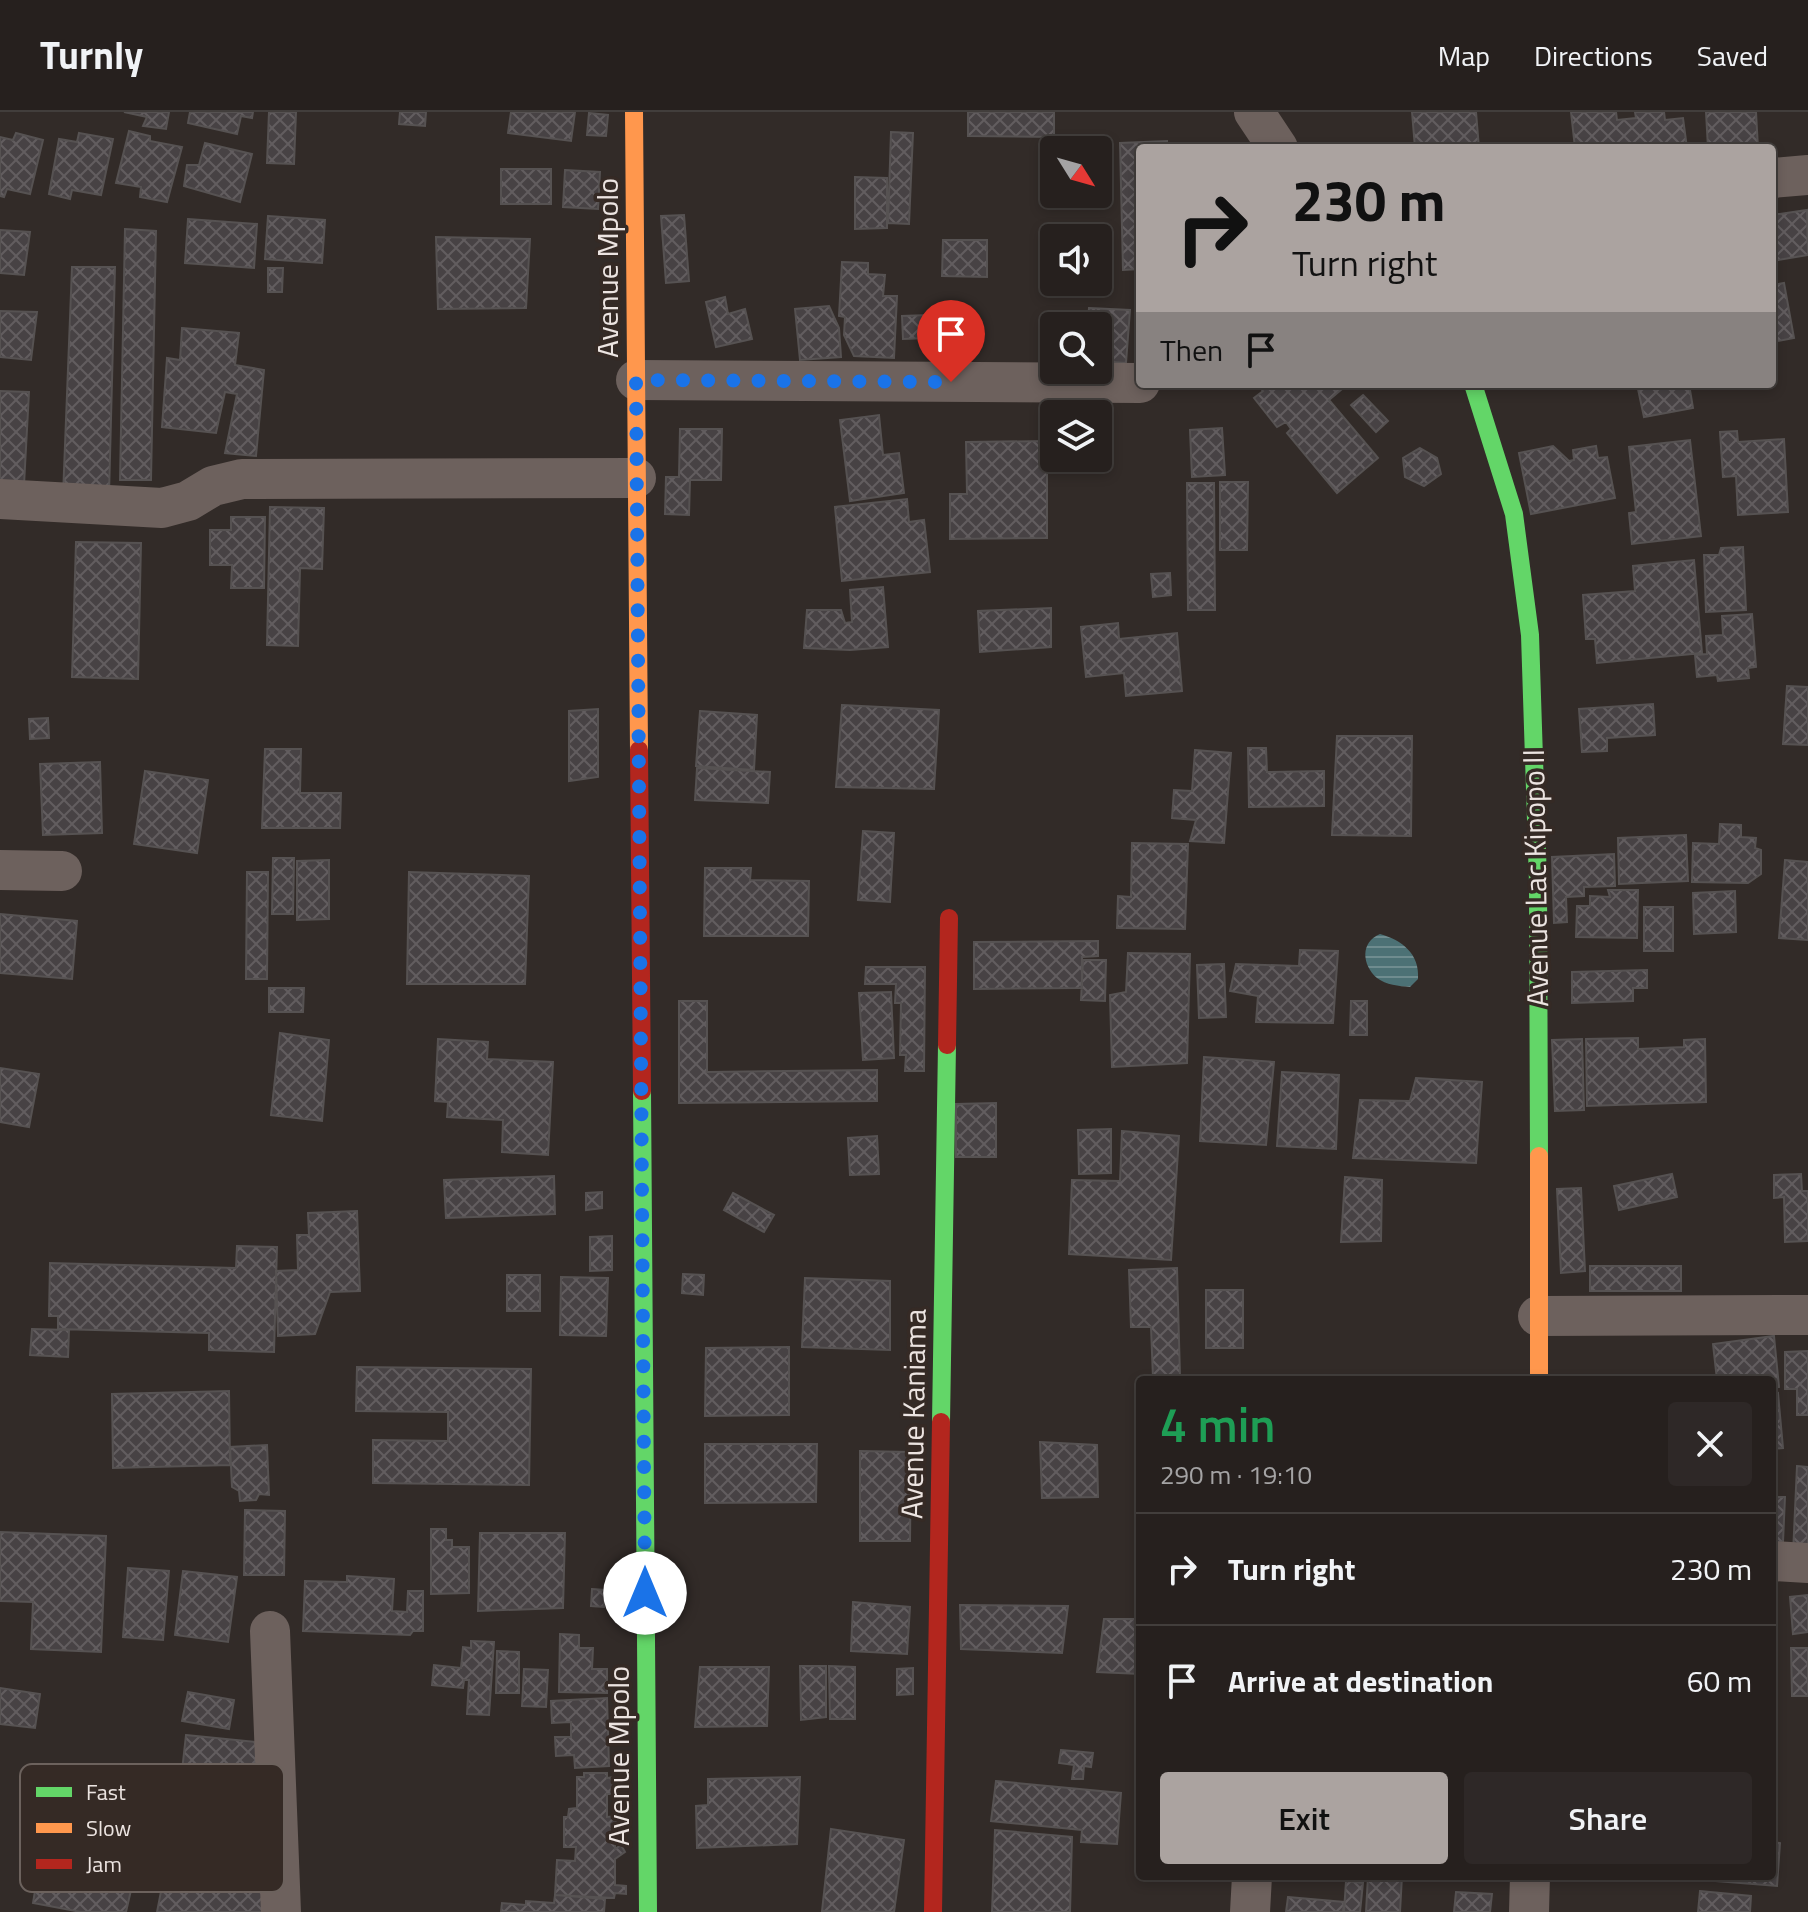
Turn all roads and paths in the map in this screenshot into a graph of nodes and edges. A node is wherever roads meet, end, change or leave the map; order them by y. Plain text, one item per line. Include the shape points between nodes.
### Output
1 (634, 112) edge
2 (1254, 112) edge
3 (1275, 144) edge
4 (1808, 175) edge
5 (1776, 178) edge
6 (636, 380) junction
7 (1136, 383) edge
8 (1474, 388) edge
9 (636, 478) junction
10 (0, 499) edge
11 (0, 870) edge
12 (62, 871) dead end
13 (949, 918) dead end
14 (1808, 1315) edge
15 (1538, 1316) junction
16 (1539, 1376) edge
17 (1776, 1561) edge
18 (1808, 1563) edge
19 (270, 1631) dead end
20 (275, 1764) edge
21 (1252, 1880) edge
22 (1530, 1880) edge
23 (280, 1892) edge
24 (281, 1912) edge
25 (648, 1912) edge
26 (933, 1912) edge
27 (1250, 1912) edge
28 (1529, 1912) edge

1 - 6 street, Avenue Mpolo
2 - 3 street
4 - 5 street
6 - 7 street
6 - 9 street, Avenue Mpolo
8 - 15 street, Avenue Lac Kipopo II via 1514,514 1530,635 1538,882
9 - 10 street via 242,479 162,508
9 - 25 street, Avenue Mpolo
11 - 12 street
13 - 26 street, Avenue Kaniama
14 - 15 street
15 - 16 street, Avenue Lac Kipopo II
17 - 18 street
19 - 20 street
21 - 27 street
22 - 28 street
23 - 24 street

